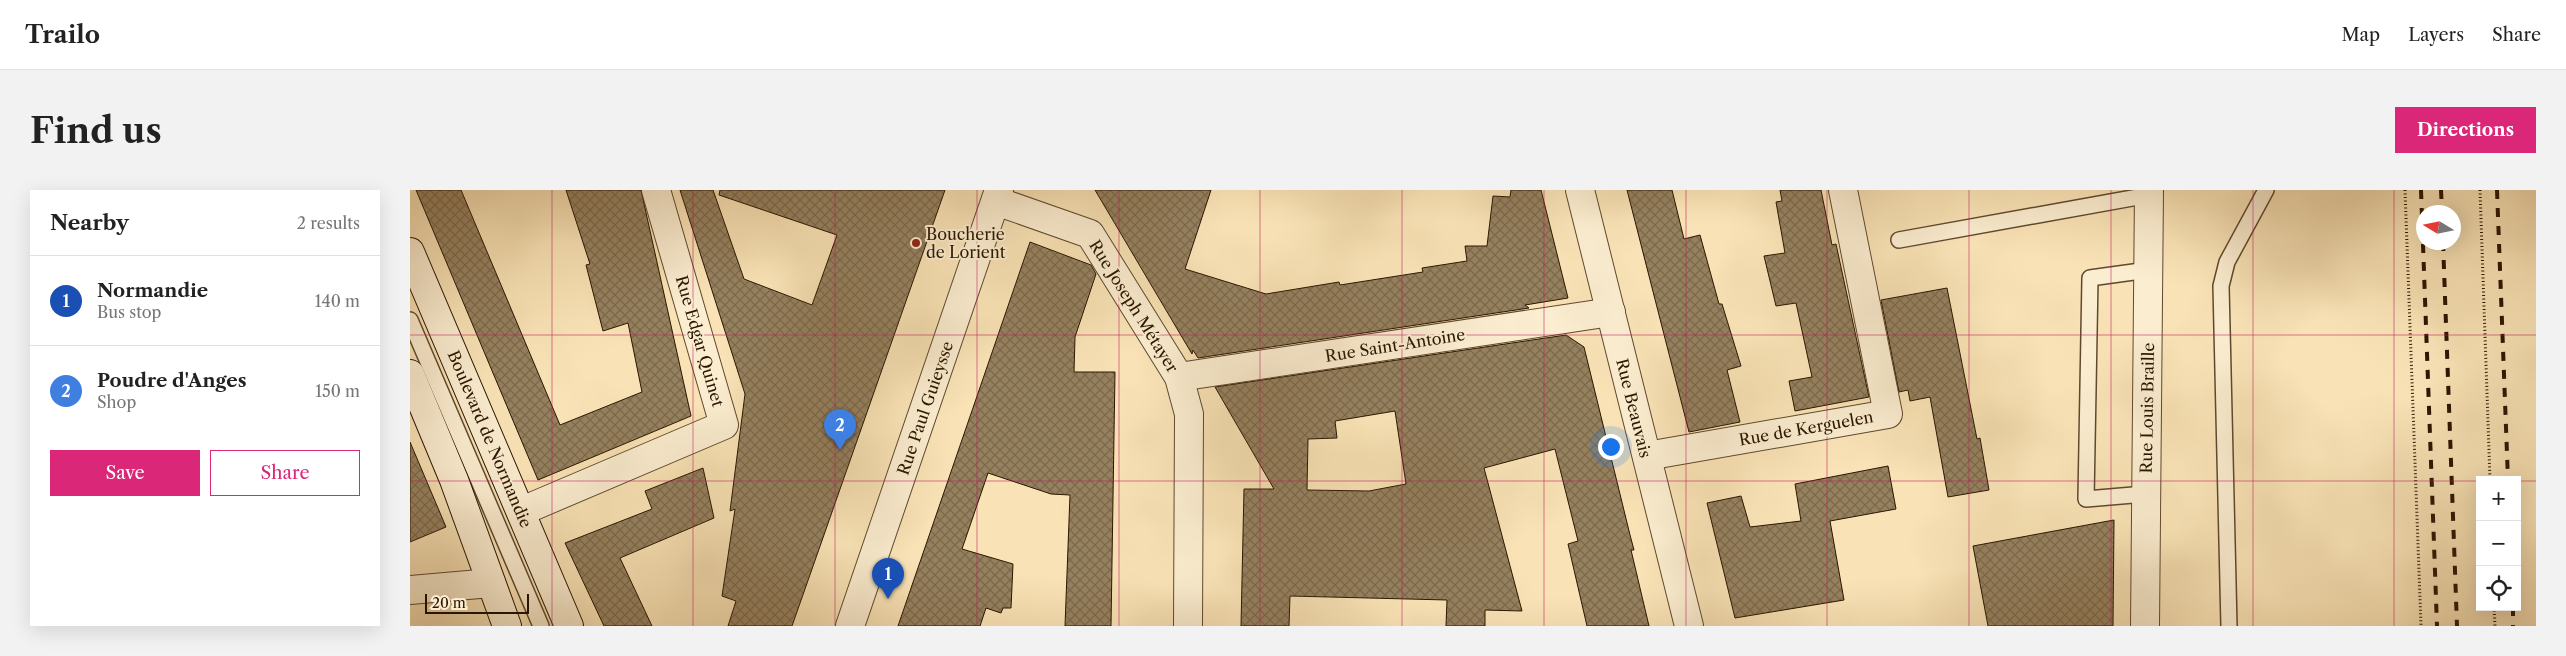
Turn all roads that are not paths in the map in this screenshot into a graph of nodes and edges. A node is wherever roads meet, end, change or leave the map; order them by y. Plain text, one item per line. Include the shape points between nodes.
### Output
1 (656, 190) edge
2 (1580, 190) edge
3 (1843, 190) edge
4 (2266, 190) edge
5 (2149, 193) edge
6 (998, 195) edge
7 (1899, 240) dead end
8 (410, 252) edge
9 (2148, 270) junction
10 (1611, 312) junction
11 (410, 320) edge
12 (410, 374) edge
13 (1179, 378) junction
14 (1646, 456) junction
15 (2146, 494) junction
16 (522, 511) junction
17 (491, 583) junction
18 (410, 590) edge
19 (507, 626) edge
20 (541, 626) edge
21 (569, 626) edge
22 (850, 626) edge
23 (1188, 626) edge
24 (1689, 626) edge
25 (2145, 626) edge
26 (2229, 626) edge

1 - 16 street, Rue Edgar Quinet via 724,424
2 - 10 street, Rue Beauvais
3 - 14 street, Rue de Kerguelen via 1888,414
4 - 26 lane via 2227,262 2221,286
5 - 7 lane
5 - 9 street, Rue Louis Braille
6 - 13 street, Rue Joseph Métayer via 1090,234
6 - 22 street, Rue Paul Guieysse
8 - 16 street, Boulevard de Normandie
9 - 15 street, Rue Louis Braille
9 - 15 lane via 2090,278 2086,499
10 - 13 street, Rue Saint-Antoine
10 - 14 street, Rue Beauvais
11 - 20 lane
12 - 17 street via 454,480
13 - 23 street, Rue Joseph Métayer via 1189,414
14 - 24 street, Rue Beauvais
15 - 25 street, Rue Louis Braille
16 - 21 street, Boulevard de Normandie
17 - 18 street
17 - 19 street

